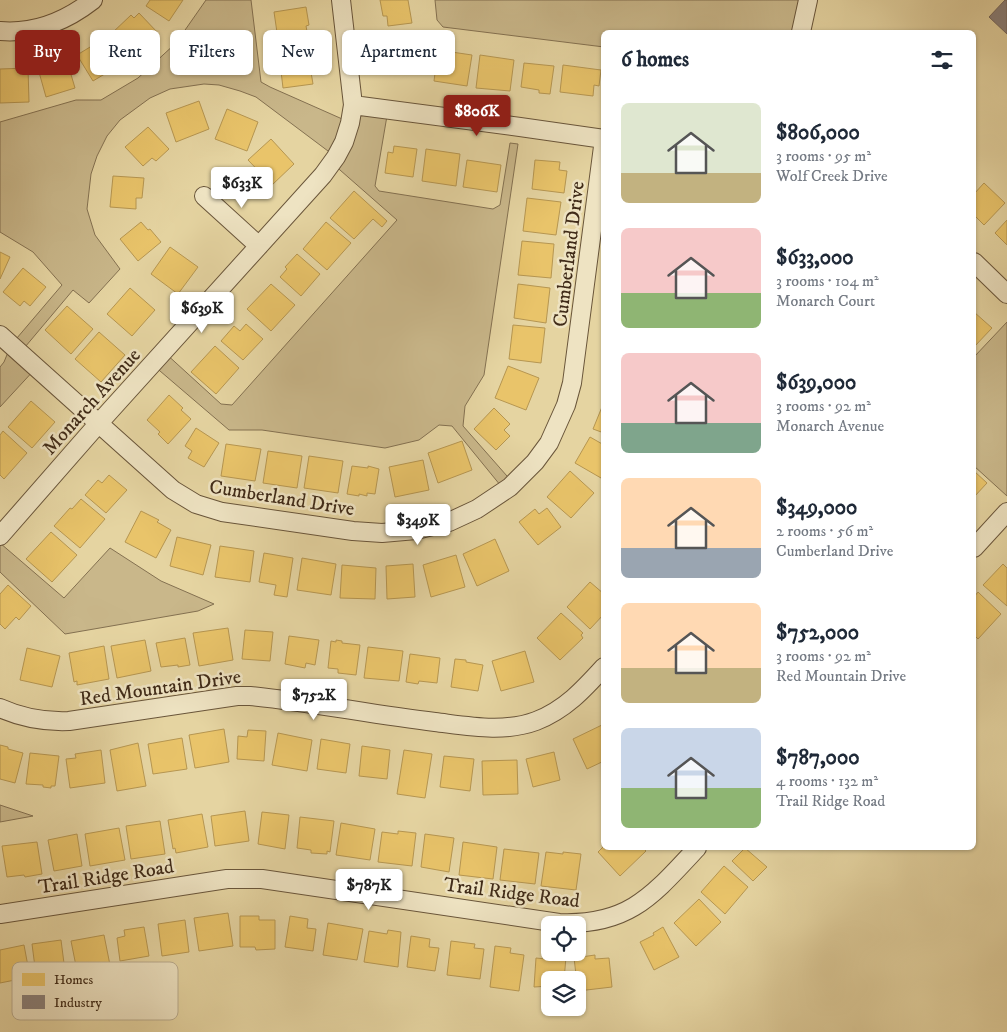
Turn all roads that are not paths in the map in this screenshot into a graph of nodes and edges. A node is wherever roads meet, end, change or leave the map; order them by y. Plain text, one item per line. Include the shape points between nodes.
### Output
1 (93, 0) edge
2 (341, 0) edge
3 (808, 0) edge
4 (801, 30) edge
5 (0, 31) edge
6 (353, 105) junction
7 (601, 139) edge
8 (601, 162) edge
9 (204, 196) dead end
10 (259, 246) junction
11 (976, 264) edge
12 (1007, 294) edge
13 (0, 335) edge
14 (98, 424) junction
15 (1007, 512) edge
16 (0, 536) edge
17 (976, 546) edge
18 (601, 670) edge
19 (0, 708) edge
20 (695, 850) edge
21 (0, 914) edge

1 - 5 street via 54,24 22,31
2 - 6 street, Monarch Avenue
3 - 4 street
6 - 7 street
6 - 10 street, Monarch Avenue via 348,132 336,157
8 - 14 street, Cumberland Drive via 574,373 566,405 555,432 535,462 510,487 477,509 434,527 382,533 222,512 196,504 173,490
9 - 10 street
10 - 14 street, Monarch Avenue
11 - 12 street
13 - 14 street, Cumberland Drive
14 - 16 street, Monarch Avenue
15 - 17 street
18 - 19 street, Red Mountain Drive via 558,711 512,727 431,722 250,696 61,721 30,718
20 - 21 street, Trail Ridge Road via 639,904 610,918 576,924 246,878

